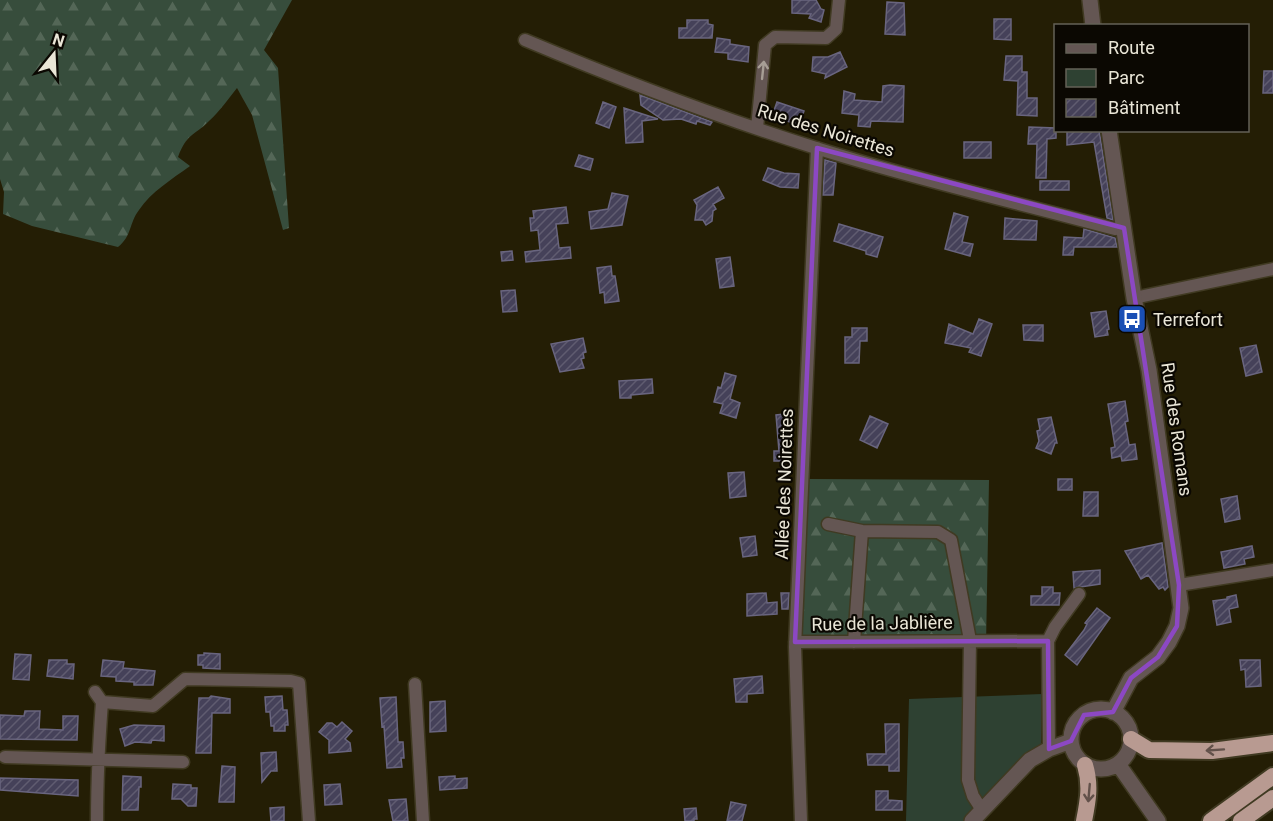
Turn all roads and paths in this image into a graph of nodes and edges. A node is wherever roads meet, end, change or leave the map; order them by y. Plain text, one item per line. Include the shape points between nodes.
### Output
1 (839, 0) edge
2 (1090, 0) edge
3 (1093, 24) edge
4 (525, 40) dead end
5 (757, 128) junction
6 (1109, 132) edge
7 (817, 148) junction
8 (1124, 228) junction
9 (1273, 268) edge
10 (1134, 298) junction
11 (828, 524) dead end
12 (862, 531) junction
13 (1273, 570) edge
14 (1179, 585) junction
15 (1079, 594) dead end
16 (970, 640) junction
17 (1048, 641) junction
18 (795, 642) junction
19 (854, 642) junction
20 (415, 684) dead end
21 (1113, 712) junction
22 (1131, 740) junction
23 (1071, 741) junction
24 (1273, 743) edge
25 (1049, 749) junction
26 (5, 757) dead end
27 (98, 758) junction
28 (183, 762) dead end
29 (1118, 764) junction
30 (1085, 765) junction
31 (1273, 776) edge
32 (1273, 798) edge
33 (977, 816) edge
34 (1158, 820) edge
35 (97, 821) edge
36 (309, 821) edge
37 (423, 821) edge
38 (801, 821) edge
39 (1084, 821) edge
40 (1211, 821) edge
41 (1241, 821) edge

5 -> 1 street via 765,45 775,37 826,38 836,29
2 - 3 street
4 - 5 street, Rue des Noirettes
5 - 7 street, Rue des Noirettes
6 - 8 street, Rue des Romans
7 - 8 street, Rue des Noirettes via 1115,229
7 - 18 street, Allée des Noirettes
8 - 10 street, Rue des Romans
9 - 10 street
10 - 14 street, Rue des Romans via 1149,370
11 - 12 street
12 - 16 street via 938,532 951,540
12 - 19 street
13 - 14 street
14 - 21 street, Rue des Romans via 1181,608 1177,626 1158,657 1131,678
15 - 17 street
16 - 17 street, Rue de la Jablière
16 - 19 street, Rue de la Jablière
16 - 33 street via 968,780
17 - 25 street
18 - 19 street, Rue de la Jablière
18 - 38 street, Allée des Noirettes
20 - 37 street
21 - 22 street via 1126,723
21 - 23 street via 1093,711 1084,715 1072,731
24 -> 22 highway via 1212,751 1149,750
22 - 29 street
23 - 25 street
23 - 30 street via 1078,759
25 - 33 street via 1030,760
26 - 27 street
27 - 28 street
27 - 35 street
27 - 36 street via 98,697 153,706 185,679 299,683
29 - 30 street via 1102,769
29 - 34 street
30 -> 39 highway via 1090,779
31 - 40 highway
32 - 41 highway

